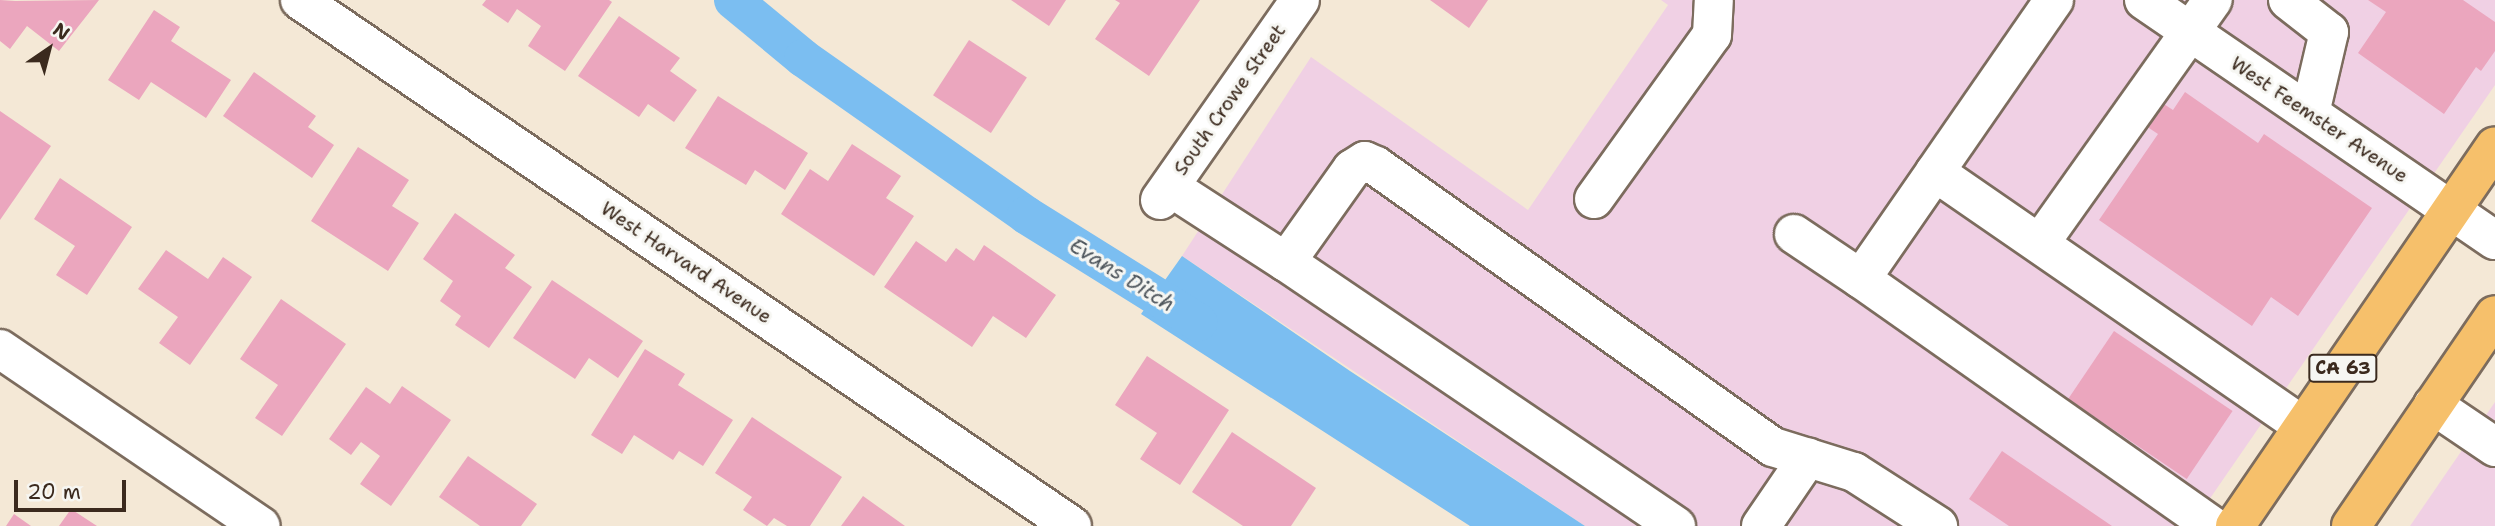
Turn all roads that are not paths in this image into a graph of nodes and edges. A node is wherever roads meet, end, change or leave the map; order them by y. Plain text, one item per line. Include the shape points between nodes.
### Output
1 (300, 0) edge
2 (1300, 0) edge
3 (1714, 0) edge
4 (2054, 0) edge
5 (2144, 0) edge
6 (2213, 0) edge
7 (2288, 0) edge
8 (2188, 32) junction
9 (2310, 113) junction
10 (2495, 146) edge
11 (1935, 172) junction
12 (1594, 199) dead end
13 (2451, 210) junction
14 (1794, 234) dead end
15 (2495, 240) edge
16 (2040, 243) junction
17 (1286, 262) junction
18 (1861, 279) junction
19 (2495, 315) edge
20 (0, 349) edge
21 (2433, 405) junction
22 (2303, 426) junction
23 (2495, 447) edge
24 (1808, 457) junction
25 (260, 526) edge
26 (1072, 526) edge
27 (1676, 526) edge
28 (1761, 526) edge
29 (1938, 526) edge
30 (2213, 526) edge
31 (2235, 526) edge
32 (2351, 526) edge

1 - 26 street, West Harvard Avenue
2 - 17 street, South Crowe Street via 1165,194
3 - 12 street via 1712,35
4 - 11 street
5 - 8 street, West Feemster Avenue
6 - 8 street
7 - 9 street via 2329,32
8 - 9 street, West Feemster Avenue
8 - 16 street
9 - 13 street, West Feemster Avenue
10 - 13 main road, CA 63
11 - 16 street
11 - 18 street
13 - 15 street, West Feemster Avenue
13 - 22 main road, CA 63
14 - 18 street
16 - 22 street
17 - 24 street via 1352,169 1365,161 1371,163 1773,447
17 - 27 street
18 - 30 street
19 - 21 main road
20 - 25 street
21 - 23 street
21 - 32 main road
22 - 31 main road, CA 63
24 - 28 street
24 - 29 street via 1854,472

